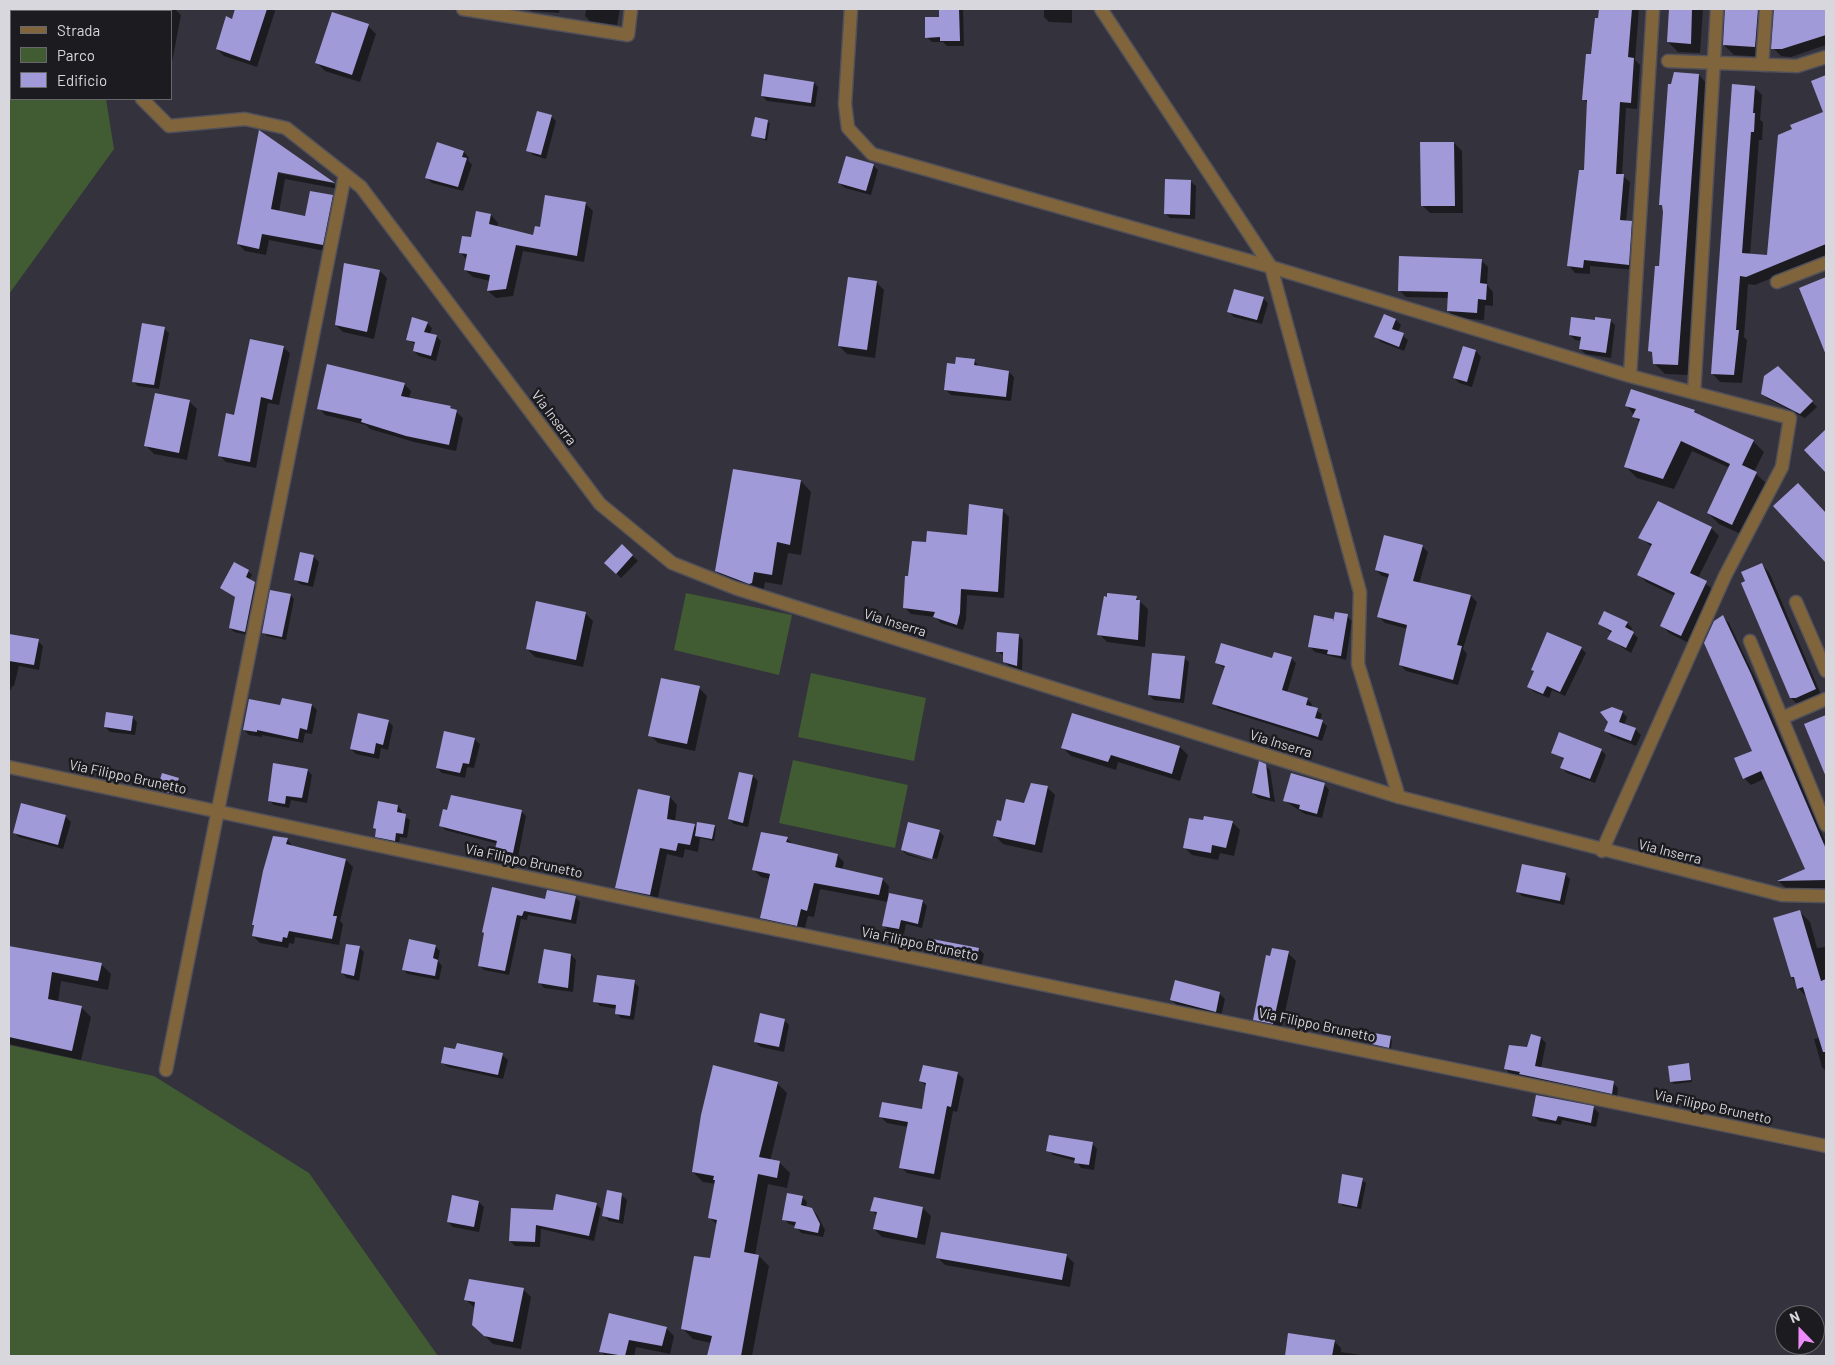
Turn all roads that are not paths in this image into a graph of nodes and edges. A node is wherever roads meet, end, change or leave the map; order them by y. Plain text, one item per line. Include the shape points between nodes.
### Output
1 (463, 9) edge
2 (631, 9) edge
3 (851, 9) edge
4 (1101, 9) edge
5 (1653, 9) edge
6 (1717, 9) edge
7 (1766, 9) edge
8 (1826, 57) edge
9 (1668, 60) dead end
10 (1715, 64) junction
11 (1762, 65) junction
12 (143, 100) edge
13 (345, 175) junction
14 (1826, 263) edge
15 (1271, 267) junction
16 (1776, 282) dead end
17 (1630, 376) junction
18 (1694, 393) junction
19 (1796, 602) dead end
20 (1750, 641) dead end
21 (1826, 671) edge
22 (1826, 699) edge
23 (1782, 718) junction
24 (9, 768) edge
25 (1398, 797) junction
26 (217, 812) junction
27 (1826, 825) edge
28 (1602, 850) junction
29 (1826, 896) edge
30 (166, 1070) dead end
31 (1826, 1146) edge

1 - 2 street via 628,35
3 - 15 street via 844,104 848,128 872,154
4 - 15 street
5 - 17 street
6 - 10 street
7 - 11 street
8 - 11 street via 1797,66
9 - 10 street
10 - 11 street
10 - 18 street
12 - 13 street, Via Inserra via 169,126 245,119 286,128
13 - 25 street, Via Inserra via 361,187 600,504 672,563 735,588
13 - 26 street
14 - 16 street
15 - 17 street
15 - 25 street via 1360,592 1358,664
17 - 18 street
18 - 28 street via 1790,418 1782,466 1725,576
19 - 21 street
20 - 23 street
22 - 23 street
23 - 27 street
24 - 26 street, Via Filippo Brunetto
25 - 28 street, Via Inserra
26 - 30 street
26 - 31 street, Via Filippo Brunetto
28 - 29 street, Via Inserra via 1782,895

